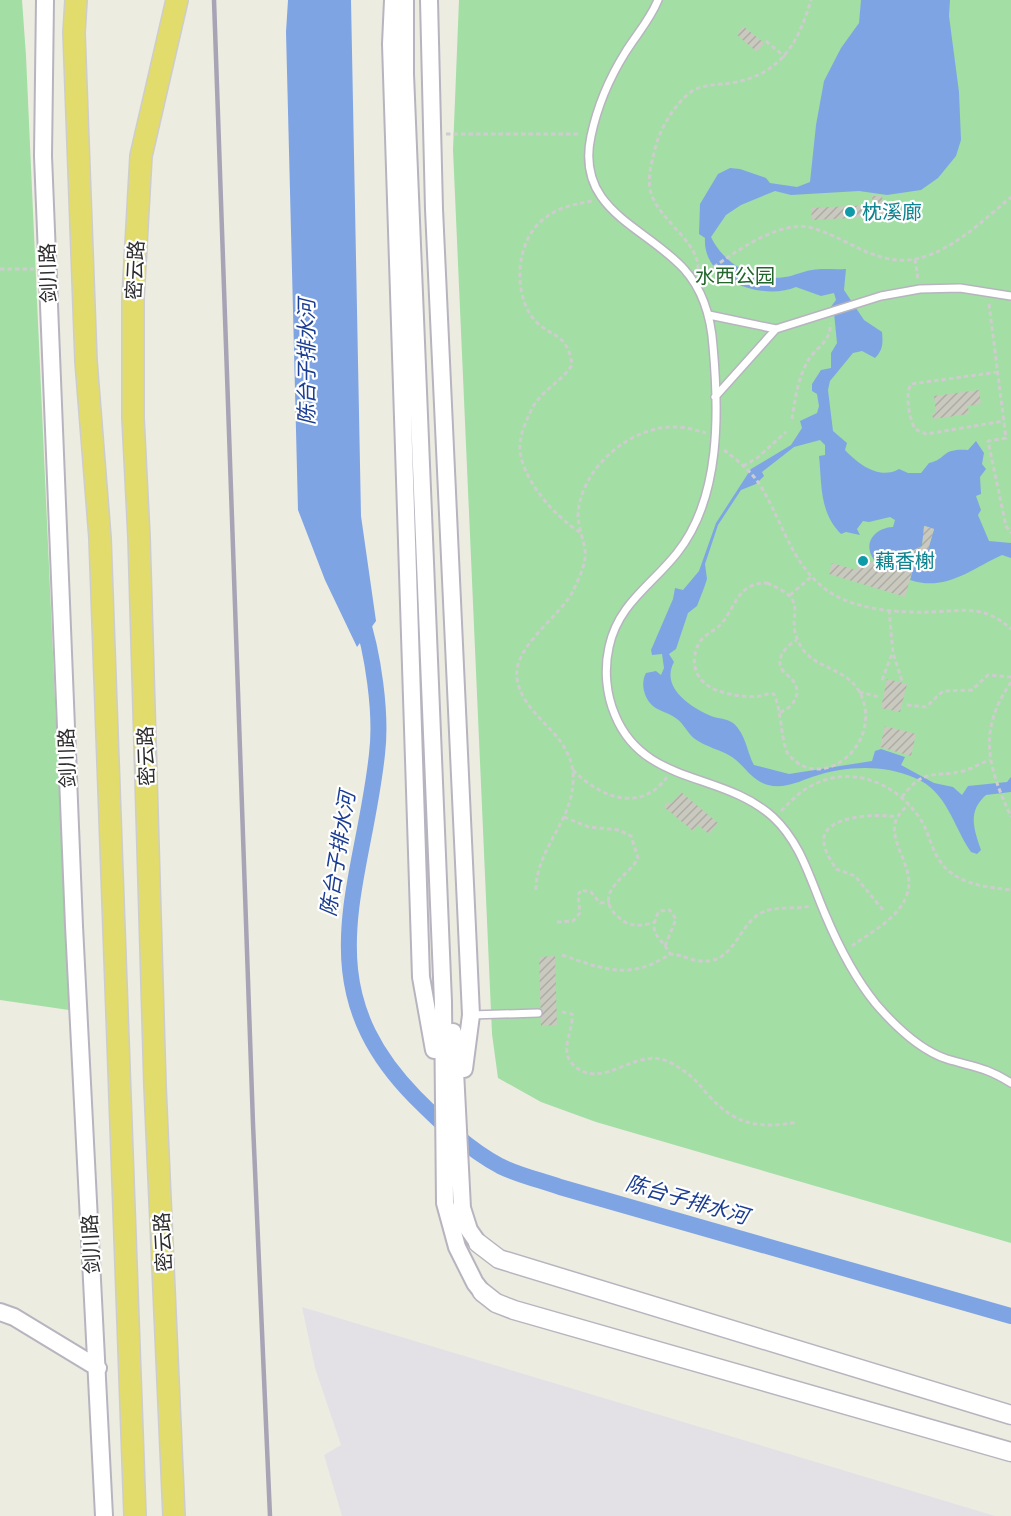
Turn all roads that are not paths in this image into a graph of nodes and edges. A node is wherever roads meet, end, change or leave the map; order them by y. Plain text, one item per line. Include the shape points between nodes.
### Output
1 (45, 0) edge
2 (76, 0) edge
3 (177, 0) edge
4 (393, 0) edge
5 (405, 0) edge
6 (414, 0) edge
7 (429, 0) edge
8 (658, 0) edge
9 (1011, 296) edge
10 (709, 315) junction
11 (776, 329) junction
12 (715, 398) junction
13 (538, 1013) dead end
14 (471, 1015) junction
15 (449, 1076) junction
16 (1011, 1083) edge
17 (452, 1162) junction
18 (478, 1243) joint
19 (482, 1292) joint
20 (0, 1312) edge
21 (98, 1368) junction
22 (1011, 1415) edge
23 (1011, 1452) edge
24 (104, 1516) edge
25 (135, 1516) edge
26 (174, 1516) edge

1 - 21 street, 剑川路 via 43,156 74,914
2 - 25 highway, 密云路 via 86,361 100,538
3 - 26 highway, 密云路 via 141,156 133,298 133,418 155,1086
4 - 15 street via 391,44 421,977 434,1045
5 - 15 street via 442,1002
6 - 15 street
7 - 14 street via 434,209
8 - 10 lane via 614,72 591,134 588,162 591,176 610,208 684,269
9 - 11 lane via 987,290 920,289 882,296
10 - 11 lane
10 - 12 lane
11 - 12 lane
12 - 16 lane via 712,474 698,520 677,553 628,603 615,627 607,658 612,708 627,738 640,753 672,771 731,791 773,818 796,845 843,953 877,1005 922,1047 950,1060 984,1067
13 - 14 lane
14 - 15 street via 464,1053
15 - 17 street
15 - 17 street
17 - 18 street via 469,1230
17 - 19 street via 445,1203 457,1247
18 - 22 main road via 499,1259
19 - 23 main road via 514,1310
20 - 21 street
21 - 24 street, 剑川路

